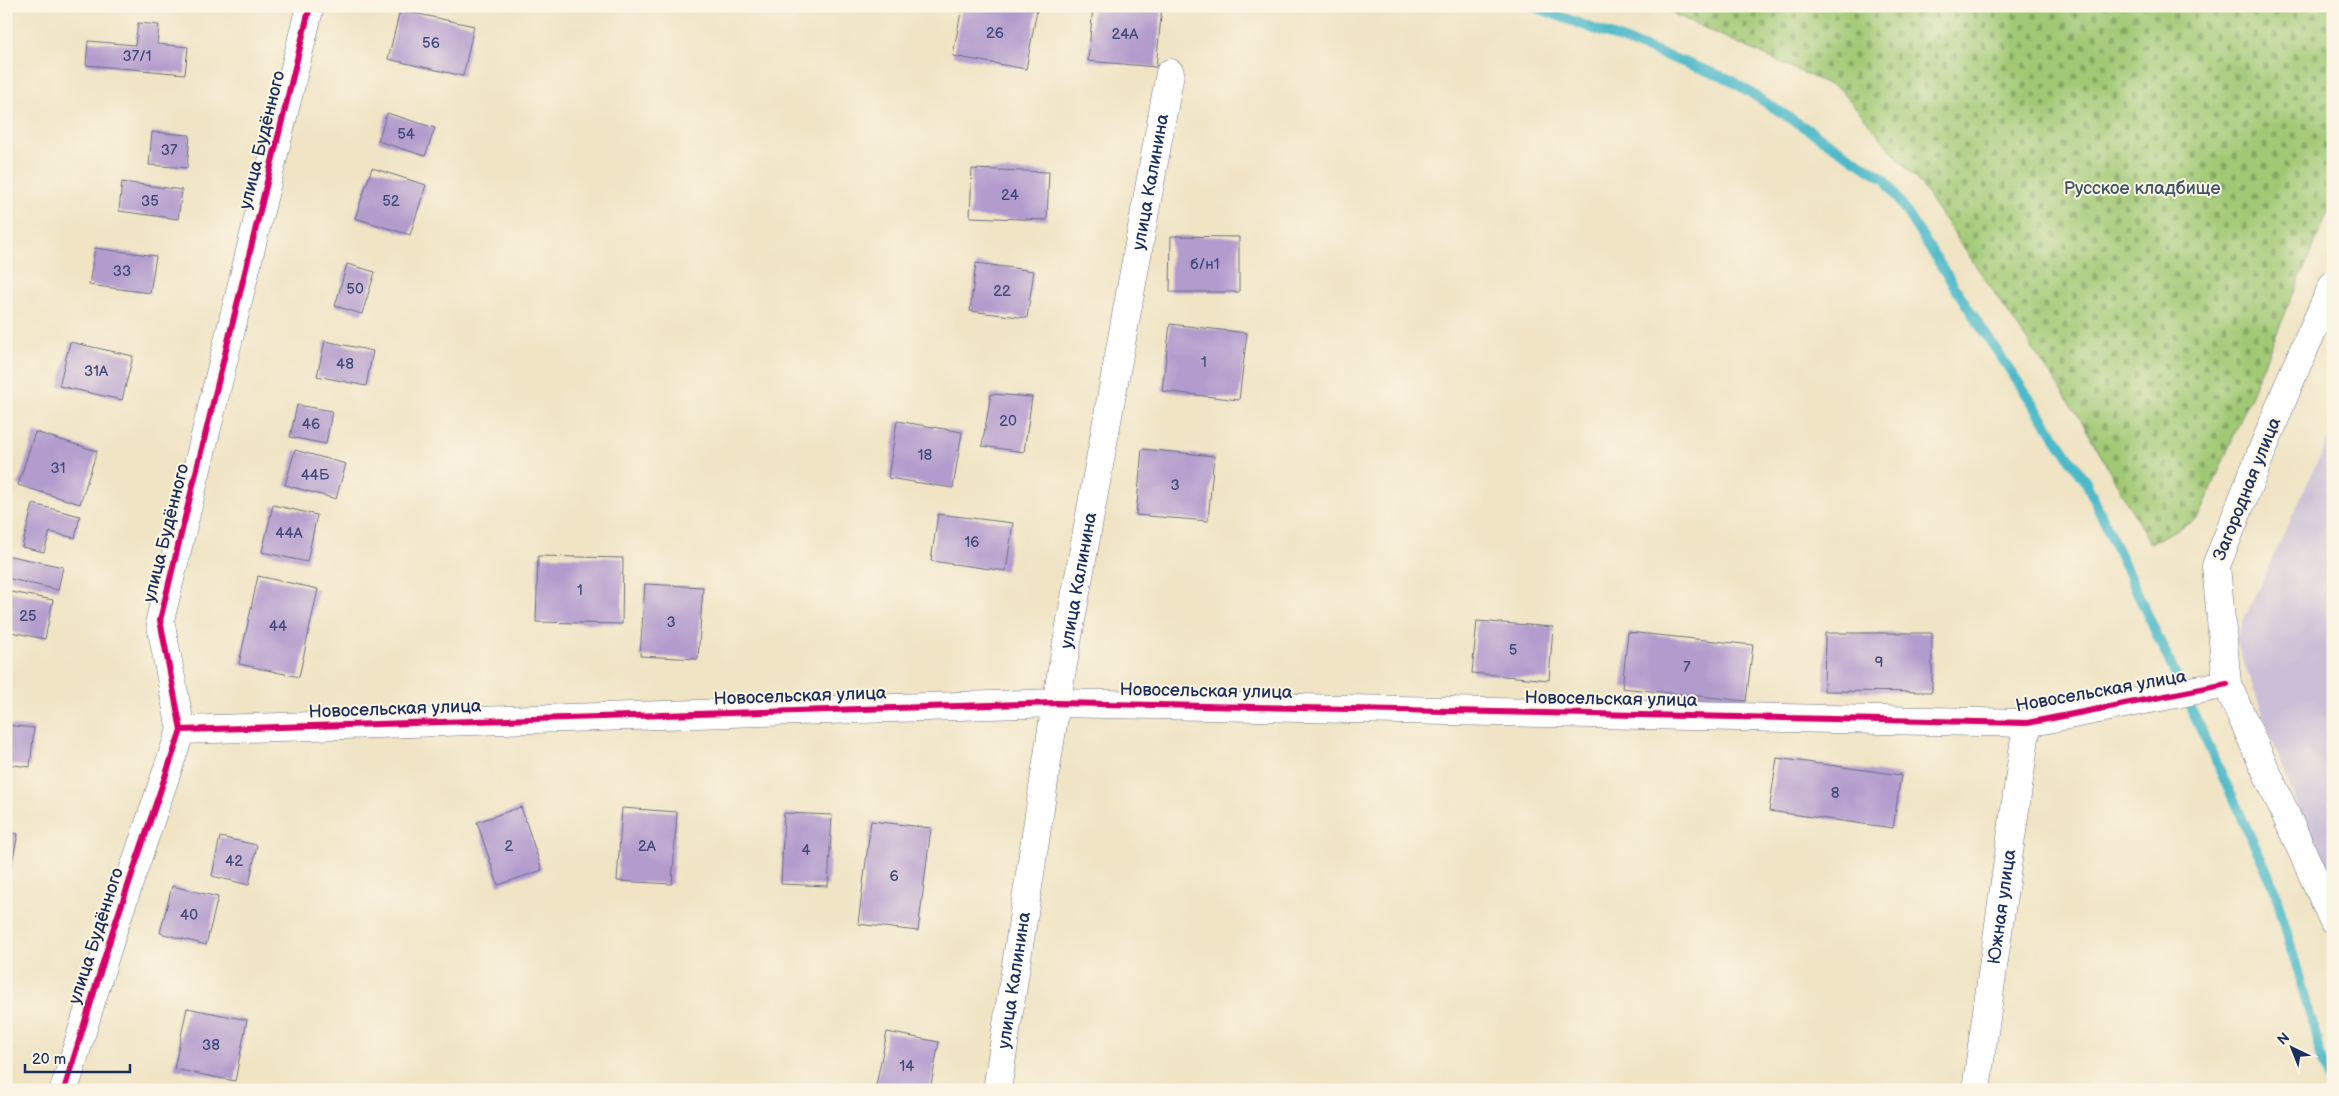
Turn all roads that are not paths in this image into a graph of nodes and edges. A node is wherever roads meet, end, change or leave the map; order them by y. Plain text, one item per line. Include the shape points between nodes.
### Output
1 (310, 6) edge
2 (1170, 73) dead end
3 (2333, 285) edge
4 (2227, 684) junction
5 (1056, 703) junction
6 (2027, 722) junction
7 (181, 730) junction
8 (2333, 920) edge
9 (64, 1090) edge
10 (997, 1090) edge
11 (1976, 1090) edge

1 - 7 street, улица Будённого via 160,620
2 - 5 street, улица Калинина
3 - 4 street, Загородная улица via 2292,376 2216,566
4 - 6 street, Новосельская улица
4 - 8 street, Загородная улица
5 - 6 street, Новосельская улица
5 - 7 street, Новосельская улица
5 - 10 street, улица Калинина
6 - 11 street, Южная улица
7 - 9 street, улица Будённого via 113,930

